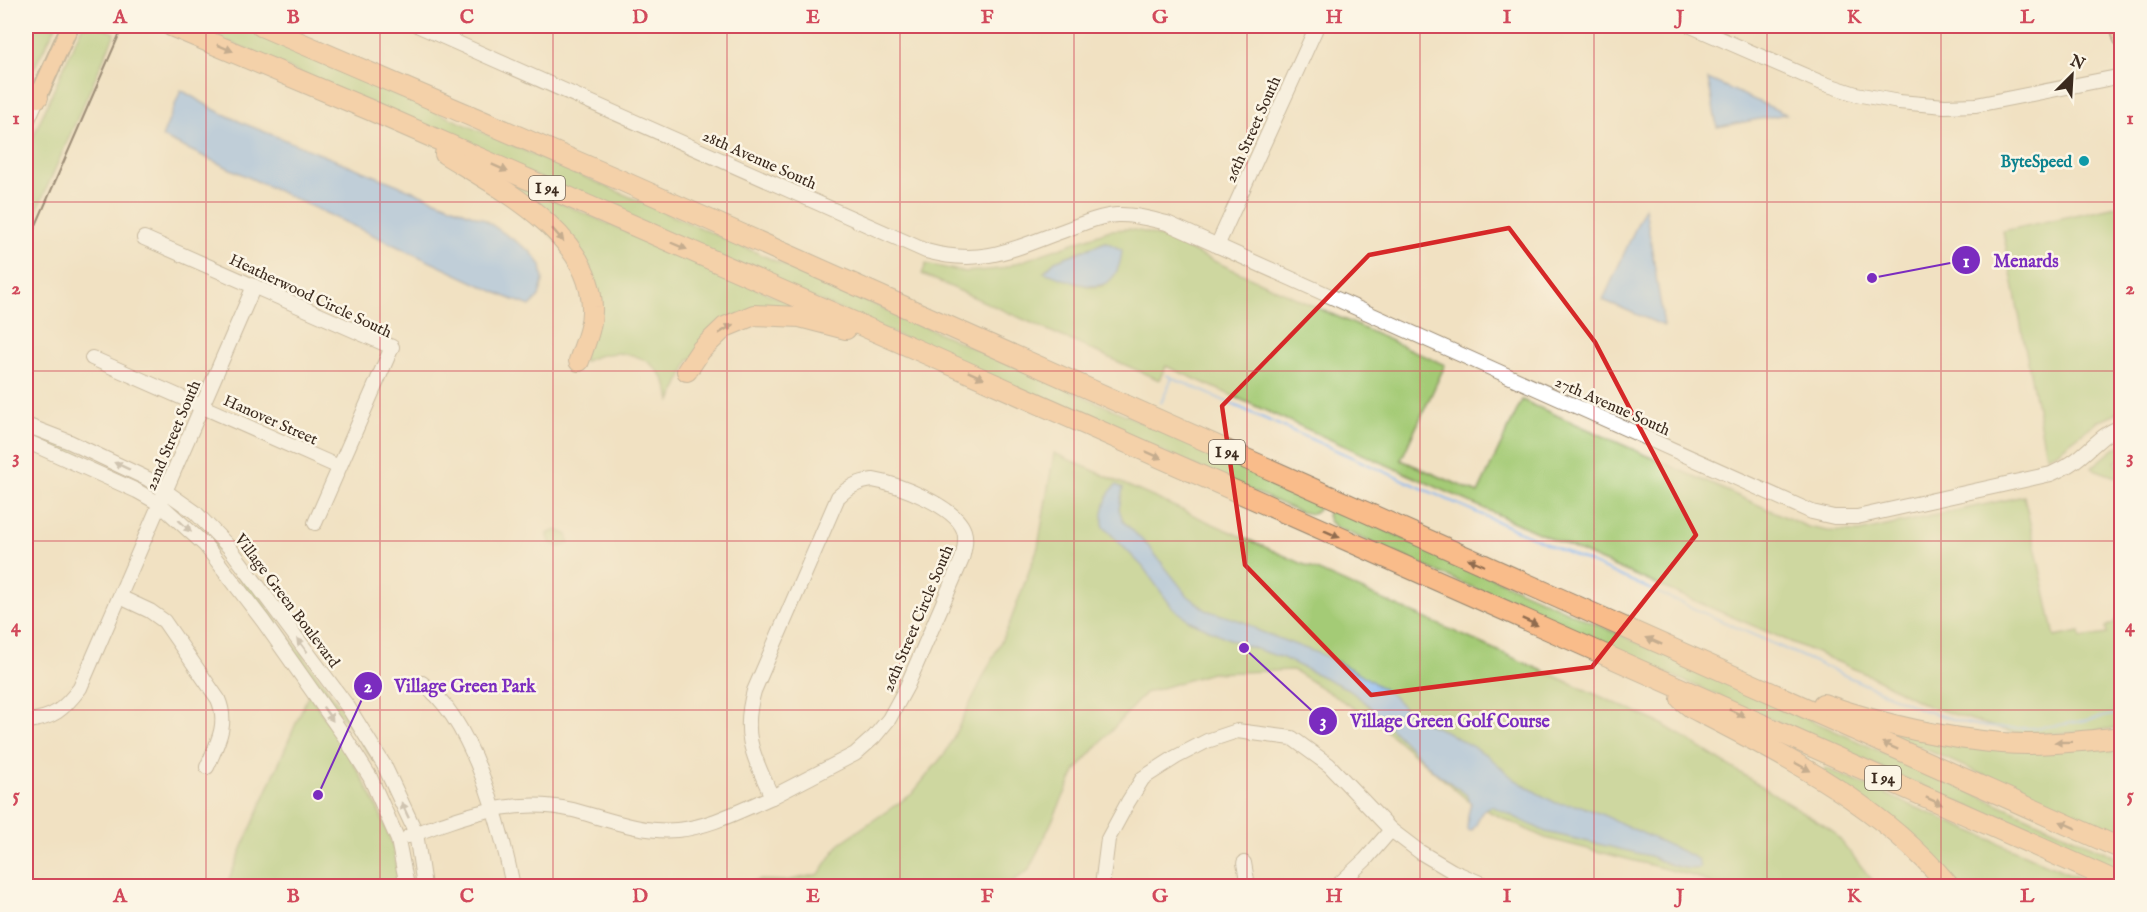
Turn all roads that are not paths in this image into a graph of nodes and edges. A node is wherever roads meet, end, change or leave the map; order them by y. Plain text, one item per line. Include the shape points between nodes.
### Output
1 (70, 26) edge
2 (171, 26) edge
3 (261, 26) edge
4 (419, 26) edge
5 (1317, 26) edge
6 (1691, 26) edge
7 (2119, 26) edge
8 (2121, 38) edge
9 (2121, 76) edge
10 (32, 94) edge
11 (370, 110) junction
12 (26, 124) edge
13 (1095, 219) joint
14 (144, 238) dead end
15 (1217, 246) junction
16 (254, 286) junction
17 (922, 352) junction
18 (92, 358) dead end
19 (579, 360) dead end
20 (687, 371) dead end
21 (202, 407) junction
22 (26, 425) edge
23 (2121, 427) edge
24 (26, 441) edge
25 (339, 467) junction
26 (166, 490) junction
27 (160, 504) junction
28 (315, 523) dead end
29 (120, 597) junction
30 (1688, 656) junction
31 (1645, 673) junction
32 (422, 683) dead end
33 (26, 721) edge
34 (2121, 737) edge
35 (207, 768) dead end
36 (772, 797) junction
37 (493, 808) junction
38 (1391, 830) junction
39 (416, 833) junction
40 (398, 840) junction
41 (2121, 849) edge
42 (1244, 863) dead end
43 (2121, 884) edge
44 (407, 886) edge
45 (424, 886) edge
46 (513, 886) edge
47 (1102, 886) edge
48 (1248, 886) edge
49 (1337, 886) edge
50 (1487, 886) edge
51 (1949, 886) edge

1 - 10 main road
2 -> 11 highway, I 94
30 -> 3 highway, I 94 via 620,180
4 - 13 street, 28th Avenue South via 926,251 962,257 999,254
5 - 15 street, 26th Street South
6 - 9 street via 1822,83 1899,102 1976,105
7 - 8 main road
10 - 12 street
11 -> 17 highway, I 94
11 -> 19 highway via 517,198 556,231 585,270 592,306 590,331
13 - 15 street, 27th Avenue South via 1138,216 1167,223
14 - 16 street, Heatherwood Circle South
15 - 23 street, 27th Avenue South via 1812,512 1834,517 1857,516 2051,474
16 - 21 street, 22nd Street South
16 - 25 street, Heatherwood Circle South via 392,346
20 -> 17 highway via 701,350 725,327 754,315 801,317
17 -> 31 highway, I 94
18 - 21 street, Hanover Street
21 - 25 street, Hanover Street
21 - 26 street, 22nd Street South
26 -> 22 street, Village Green Boulevard via 132,470
24 - 27 street
25 - 28 street, Heatherwood Circle South
26 - 27 street, 22nd Street South
39 -> 26 street, Village Green Boulevard via 384,765 348,707 229,547 195,512
27 - 29 street, 22nd Street South
27 -> 40 street via 205,545 263,621 370,777
29 - 33 street, 22nd Street South via 80,688 48,718
29 - 35 street via 164,621 219,699 223,722
34 -> 30 highway via 2004,743 1928,733 1860,717
41 -> 30 highway, I 94
31 -> 43 highway, I 94
31 -> 51 highway via 1692,708 1814,773 1855,801 1893,830
32 - 37 street via 454,718 482,774
36 - 36 street, 26th Street Circle South via 751,750 749,706 838,497 849,486 873,480 887,482 946,508 964,531 962,559 898,705 874,737 855,754
36 - 37 street, 26th Street Circle South via 704,825 676,830 630,826 547,806
37 - 39 street, 26th Street Circle South
37 - 46 street
38 - 47 street via 1329,765 1292,738 1237,731 1207,741 1143,778 1108,839
38 - 49 street
38 - 50 street via 1452,871
39 - 40 street, 26th Street Circle South
39 - 45 street, Village Green Boulevard
40 - 44 street
42 - 48 street

